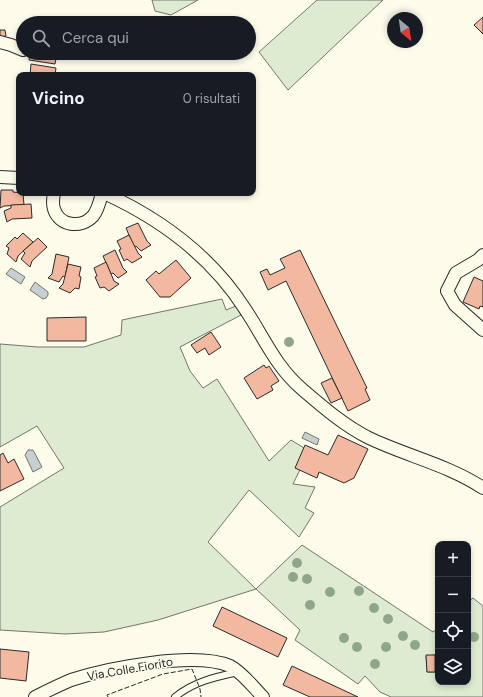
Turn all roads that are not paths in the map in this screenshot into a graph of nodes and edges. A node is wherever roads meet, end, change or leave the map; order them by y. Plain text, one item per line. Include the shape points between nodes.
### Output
1 (0, 42) edge
2 (16, 46) edge
3 (0, 177) edge
4 (16, 178) edge
5 (54, 196) edge
6 (102, 196) edge
7 (109, 196) edge
8 (483, 255) edge
9 (483, 330) edge
10 (483, 488) edge
11 (238, 672) junction
12 (35, 697) edge
13 (175, 697) edge
14 (263, 697) edge

1 - 2 street
3 - 4 street
5 - 6 street via 56,213 66,222 76,224 88,221 94,215
7 - 10 street via 153,219 185,242 216,270 246,310 284,371 337,418 369,438 448,469
8 - 9 street via 456,274 447,291 455,305
11 - 12 street, Via Colle Fiorito via 223,664 202,661 155,663 82,677
11 - 13 lane via 207,679
11 - 14 street, Via Colle Fiorito

